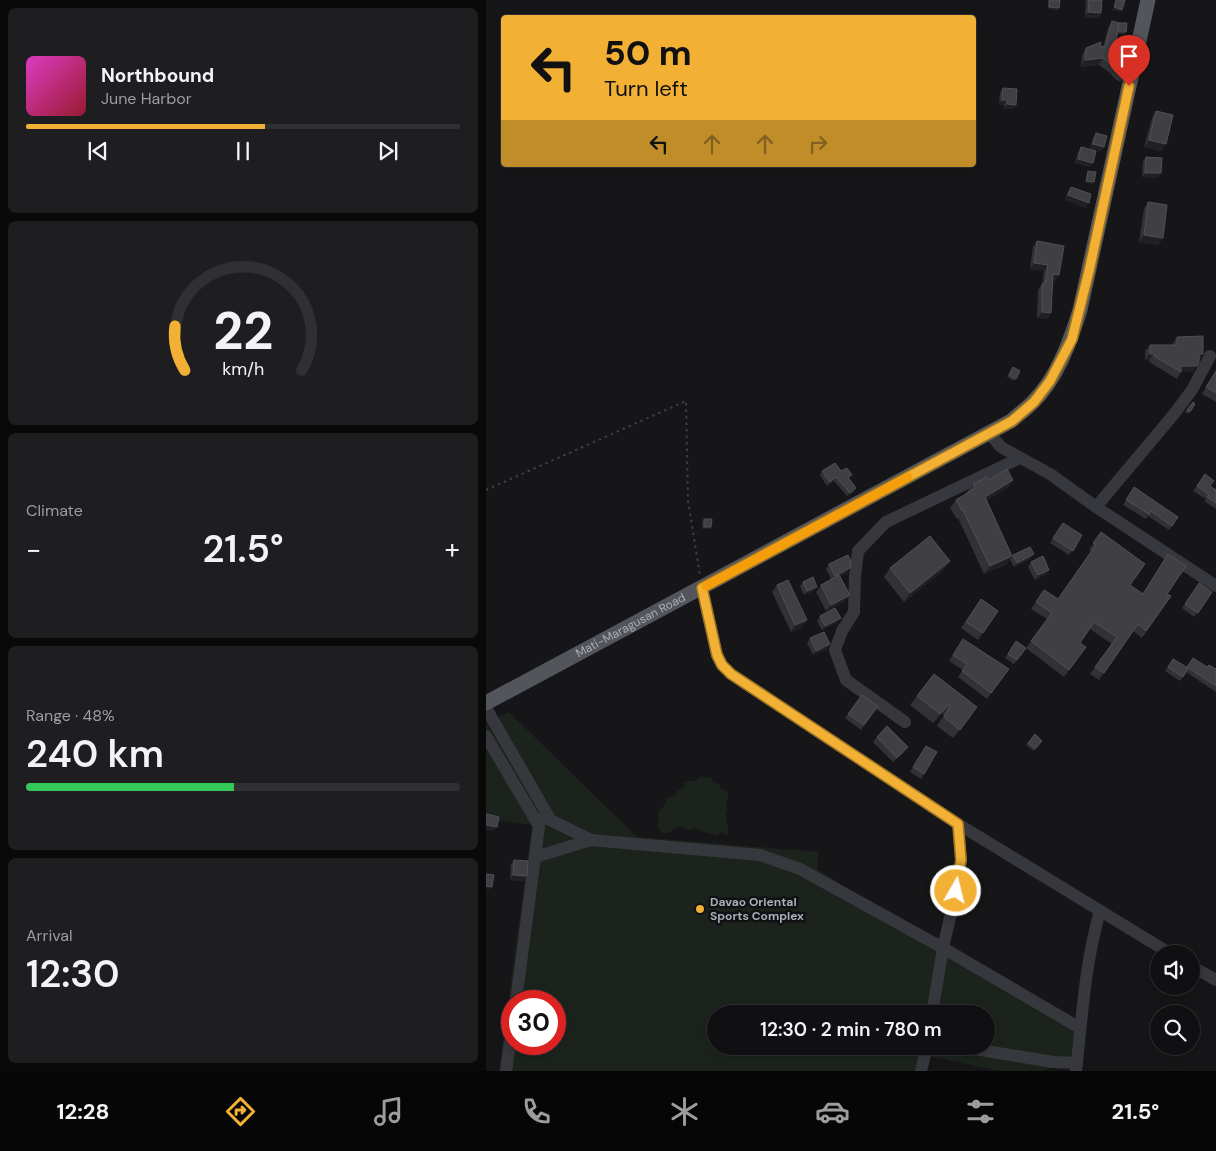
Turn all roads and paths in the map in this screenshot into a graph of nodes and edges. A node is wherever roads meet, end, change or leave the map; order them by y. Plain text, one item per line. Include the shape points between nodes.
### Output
1 (1148, 0) edge
2 (1210, 356) dead end
3 (989, 433) junction
4 (1020, 458) junction
5 (486, 490) edge
6 (1096, 507) junction
7 (1216, 586) edge
8 (702, 588) junction
9 (486, 703) edge
10 (486, 708) edge
11 (905, 722) dead end
12 (502, 737) junction
13 (488, 739) edge
14 (544, 823) junction
15 (958, 824) junction
16 (591, 840) junction
17 (535, 857) junction
18 (1100, 911) junction
19 (1156, 945) edge
20 (943, 948) junction
21 (1200, 971) edge
22 (1216, 980) edge
23 (517, 990) edge
24 (934, 1005) edge
25 (1080, 1028) junction
26 (995, 1052) edge
27 (508, 1055) edge
28 (925, 1055) edge
29 (1077, 1067) edge
30 (506, 1071) edge
31 (921, 1071) edge

1 - 3 main road, Mati-Maragusan Road via 1072,339 1050,381 1034,402 1012,421
2 - 6 street via 1192,390 1174,414
3 - 4 street via 1001,448
3 - 8 main road, Mati-Maragusan Road
4 - 6 street via 1050,474
4 - 11 street via 886,522 858,551 854,612 842,631 836,650 846,680
5 - 8 path via 686,401 688,501
6 - 7 street
8 - 9 main road, Mati-Maragusan Road
8 - 15 street via 717,655 731,674
10 - 12 street
12 - 13 street
12 - 14 street
13 - 14 street
14 - 16 street
14 - 17 street
15 - 18 street
15 - 20 street via 961,860
16 - 17 street
16 - 20 street via 760,855 800,869
17 - 23 street
18 - 19 street
18 - 25 street via 1086,973
20 - 24 street
20 - 25 street
21 - 22 street
25 - 29 street
26 - 29 street
27 - 30 street
28 - 31 street

